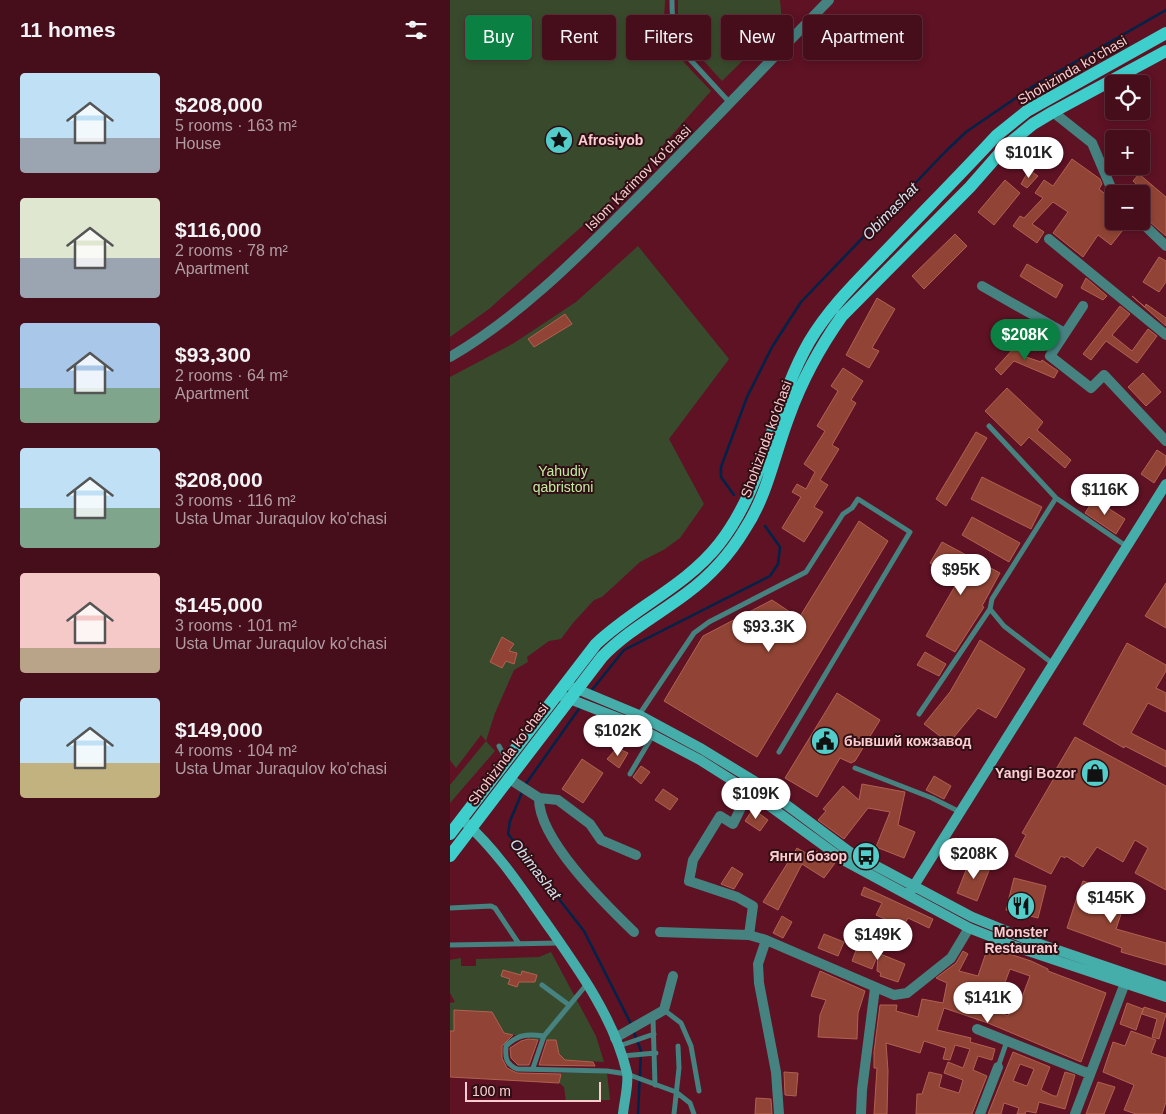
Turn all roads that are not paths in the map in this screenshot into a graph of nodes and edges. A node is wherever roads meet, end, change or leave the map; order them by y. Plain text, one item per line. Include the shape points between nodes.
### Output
1 (672, 0) edge
2 (829, 0) edge
3 (1166, 33) edge
4 (1166, 51) edge
5 (731, 104) junction
6 (1052, 112) junction
7 (1112, 185) edge
8 (1149, 230) edge
9 (1049, 239) dead end
10 (1166, 246) edge
11 (982, 286) dead end
12 (1083, 306) dead end
13 (1065, 333) junction
14 (1166, 335) edge
15 (450, 357) edge
16 (988, 426) dead end
17 (1166, 442) edge
18 (1166, 484) edge
19 (1056, 498) junction
20 (1126, 546) junction
21 (990, 609) junction
22 (1052, 663) junction
23 (567, 691) junction
24 (919, 714) dead end
25 (639, 715) junction
26 (653, 735) junction
27 (499, 746) dead end
28 (779, 752) dead end
29 (507, 760) junction
30 (855, 768) dead end
31 (630, 774) dead end
32 (513, 782) junction
33 (749, 791) junction
34 (536, 797) junction
35 (960, 812) junction
36 (466, 823) junction
37 (450, 834) edge
38 (636, 855) dead end
39 (450, 856) edge
40 (914, 887) junction
41 (908, 896) junction
42 (450, 908) edge
43 (969, 928) junction
44 (634, 932) dead end
45 (660, 932) dead end
46 (749, 935) junction
47 (766, 940) junction
48 (560, 942) junction
49 (519, 944) junction
50 (450, 946) edge
51 (673, 976) dead end
52 (1125, 983) junction
53 (587, 984) junction
54 (542, 986) dead end
55 (1166, 987) edge
56 (875, 988) junction
57 (1166, 997) edge
58 (569, 1005) junction
59 (664, 1010) junction
60 (649, 1020) junction
61 (977, 1029) dead end
62 (651, 1034) junction
63 (544, 1036) junction
64 (631, 1036) junction
65 (1007, 1041) junction
66 (616, 1042) junction
67 (678, 1046) dead end
68 (656, 1053) junction
69 (621, 1057) junction
70 (998, 1067) joint
71 (534, 1068) junction
72 (1090, 1074) junction
73 (631, 1076) junction
74 (655, 1085) junction
75 (699, 1091) dead end
76 (676, 1092) junction
77 (623, 1114) edge
78 (674, 1114) edge
79 (694, 1114) edge
80 (779, 1114) edge
81 (861, 1114) edge
82 (980, 1114) edge
83 (1075, 1114) edge

1 - 5 lane via 672,26 679,45
2 - 5 street, Islom Karimov ko'chasi
3 - 23 main road, Shohizinda ko'chasi via 1027,111 996,136 831,308 788,384 758,475 735,521 696,569 606,634
4 - 6 main road, Shohizinda ko'chasi
5 - 15 street, Islom Karimov ko'chasi via 567,268 506,319
6 - 7 street via 1092,143
6 - 23 main road, Shohizinda ko'chasi via 1006,146 970,187 842,316 825,339 806,375 788,417 767,486 744,531 708,576 621,639
8 - 10 street
9 - 14 street
11 - 13 street
12 - 13 street
13 - 17 street via 1050,356 1091,388 1104,375
16 - 19 lane
18 - 20 main road
19 - 20 lane
19 - 21 lane via 992,599
20 - 22 main road
21 - 22 lane via 1004,626
21 - 24 lane
22 - 35 main road
23 - 25 main road
23 - 26 main road
23 - 29 main road, Shohizinda ko'chasi
23 - 32 main road, Shohizinda ko'chasi
25 - 28 lane via 694,633 806,572 843,514 858,499 910,532
25 - 40 main road via 756,782 850,852
26 - 31 lane
26 - 33 main road
27 - 29 lane
29 - 36 main road, Shohizinda ko'chasi
30 - 35 lane
32 - 34 street
32 - 36 main road, Shohizinda ko'chasi
33 - 41 main road via 844,861
33 - 46 street via 733,824 720,816 693,860 689,881 737,896 754,906
34 - 38 street via 558,800 590,824 601,840
34 - 44 street via 546,829 598,897
35 - 40 main road
36 - 37 main road, Shohizinda ko'chasi
36 - 39 main road, Shohizinda ko'chasi
36 - 48 main road via 480,835 515,879
40 - 41 main road
40 - 55 main road via 972,917 1030,941
41 - 43 main road
42 - 49 lane via 495,908
43 - 52 main road
43 - 56 street via 950,958 907,992 894,995
45 - 46 street
46 - 47 street
47 - 56 street
47 - 80 street via 758,964 759,983 776,1072
48 - 49 lane
48 - 53 main road
49 - 50 lane
51 - 59 street
52 - 57 main road
52 - 72 street
53 - 58 lane
53 - 66 main road
54 - 58 lane
56 - 81 street
58 - 63 lane
59 - 60 street
59 - 75 lane via 681,1023 688,1038
60 - 62 lane
60 - 64 street
61 - 65 street
62 - 64 lane
62 - 68 lane
63 - 71 lane
63 - 71 lane via 526,1034 506,1046 505,1058 509,1066
64 - 66 street
65 - 70 lane
65 - 72 street
66 - 69 main road
67 - 76 lane
68 - 69 lane
68 - 74 lane
69 - 73 main road
70 - 82 street
71 - 73 lane via 607,1071
72 - 83 street
73 - 74 lane
73 - 77 main road
74 - 76 lane
76 - 78 lane
76 - 79 lane via 690,1103

